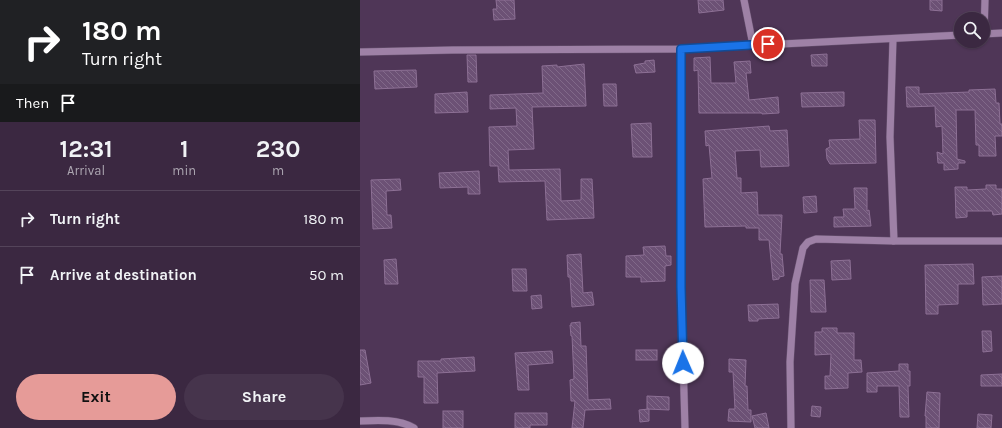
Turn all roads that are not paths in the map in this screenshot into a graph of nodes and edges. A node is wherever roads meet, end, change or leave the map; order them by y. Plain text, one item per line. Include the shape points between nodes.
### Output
1 (744, 0) edge
2 (985, 0) edge
3 (984, 12) edge
4 (1002, 33) edge
5 (990, 34) edge
6 (954, 35) edge
7 (893, 39) junction
8 (753, 45) junction
9 (681, 49) junction
10 (360, 52) edge
11 (894, 241) junction
12 (1002, 241) edge
13 (360, 421) edge
14 (414, 428) edge
15 (686, 428) edge
16 (792, 428) edge

1 - 8 street
2 - 3 street
4 - 5 street
6 - 7 street
7 - 8 street
7 - 11 street via 890,137
8 - 9 street
9 - 10 street
9 - 15 street via 681,279
11 - 12 street
11 - 16 street via 816,239 808,242 803,248 795,284 790,362
13 - 14 street via 406,423

